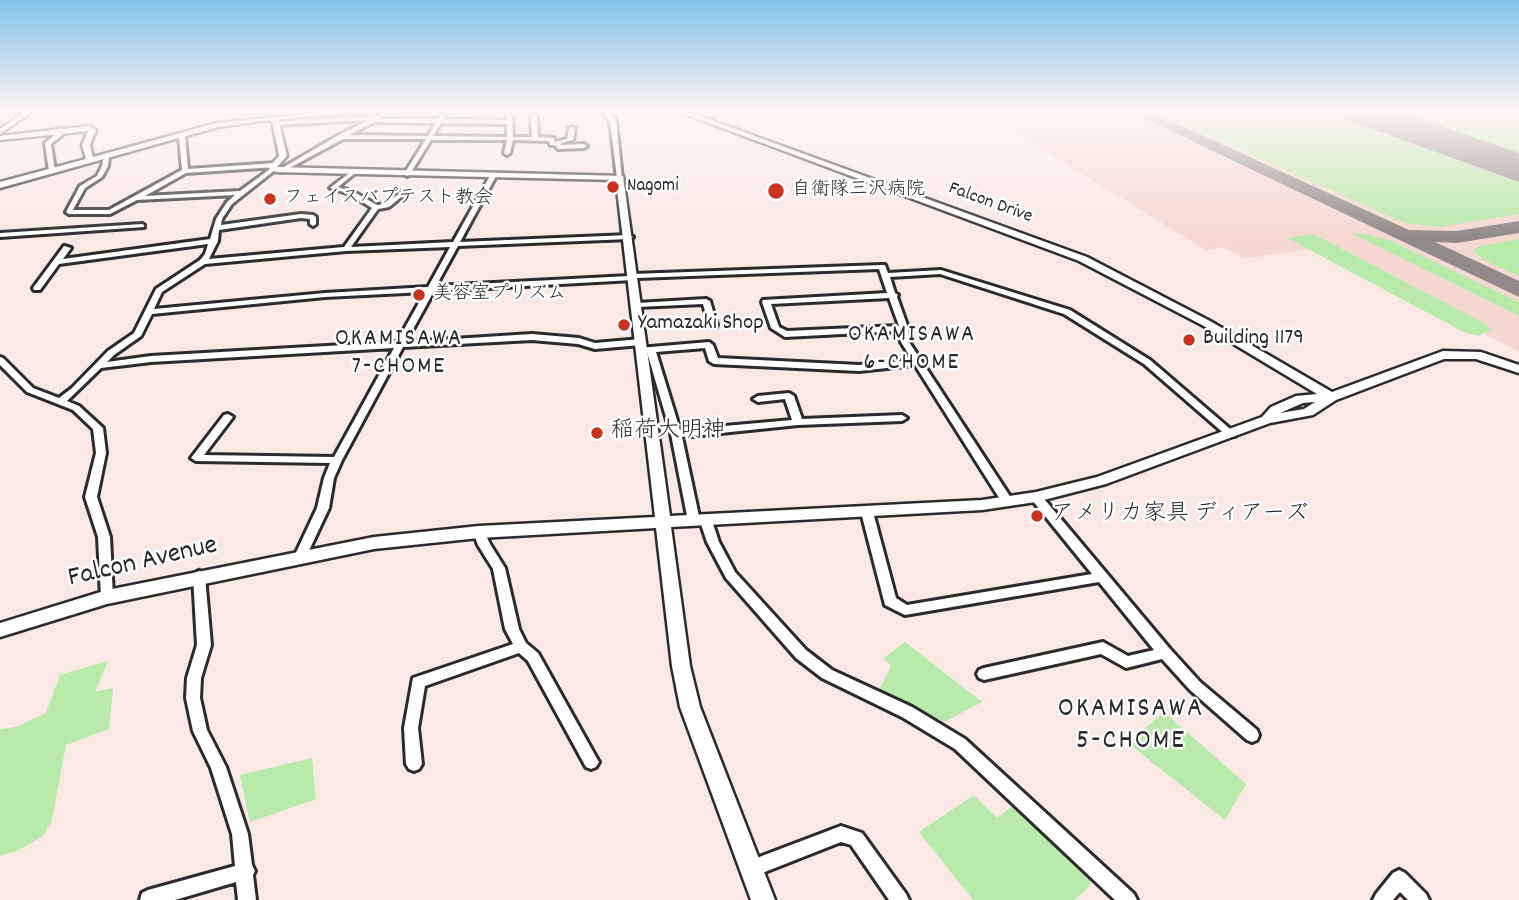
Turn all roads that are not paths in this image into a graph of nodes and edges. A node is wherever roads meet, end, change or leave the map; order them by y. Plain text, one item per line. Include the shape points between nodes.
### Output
1 (49, 153) edge
2 (88, 153) edge
3 (120, 153) edge
4 (183, 153) edge
5 (282, 153) edge
6 (306, 153) edge
7 (419, 153) edge
8 (617, 153) edge
9 (794, 153) edge
10 (106, 157) junction
11 (90, 161) junction
12 (276, 168) junction
13 (52, 171) junction
14 (185, 171) junction
15 (352, 173) junction
16 (407, 174) junction
17 (494, 176) junction
18 (620, 178) junction
19 (0, 184) edge
20 (403, 192) dead end
21 (241, 193) junction
22 (132, 198) junction
23 (376, 207) junction
24 (313, 224) dead end
25 (142, 226) dead end
26 (217, 228) junction
27 (0, 235) edge
28 (629, 237) junction
29 (214, 241) junction
30 (457, 244) junction
31 (67, 248) dead end
32 (346, 248) junction
33 (56, 262) junction
34 (203, 262) junction
35 (887, 275) junction
36 (633, 277) junction
37 (37, 288) dead end
38 (432, 289) junction
39 (894, 295) junction
40 (1164, 301) junction
41 (637, 305) junction
42 (148, 312) junction
43 (713, 325) dead end
44 (904, 328) junction
45 (401, 344) junction
46 (645, 347) junction
47 (0, 360) edge
48 (917, 362) junction
49 (97, 366) junction
50 (1519, 369) edge
51 (1296, 384) junction
52 (1331, 397) junction
53 (1301, 399) junction
54 (758, 400) dead end
55 (60, 402) junction
56 (228, 416) dead end
57 (902, 418) dead end
58 (1267, 420) junction
59 (798, 422) junction
60 (676, 434) junction
61 (1231, 434) junction
62 (337, 460) junction
63 (1036, 497) junction
64 (1007, 502) junction
65 (867, 512) junction
66 (700, 521) junction
67 (662, 522) junction
68 (479, 532) junction
69 (300, 557) junction
70 (199, 576) junction
71 (1102, 577) junction
72 (107, 597) junction
73 (0, 630) edge
74 (521, 647) junction
75 (1165, 653) junction
76 (984, 674) dead end
77 (1252, 735) dead end
78 (591, 762) dead end
79 (414, 764) dead end
80 (752, 868) junction
81 (246, 871) junction
82 (148, 899) edge
83 (247, 900) edge
84 (763, 900) edge
85 (900, 900) edge
86 (1128, 900) edge
87 (1381, 900) edge
88 (1420, 900) edge

1 - 13 street
2 - 11 street
3 - 10 street
4 - 14 street
5 - 12 street
6 - 12 street
7 - 16 street
8 - 18 street
9 - 40 street, Falcon Drive via 1083,259
10 - 11 street
10 - 22 street via 99,177 82,187 67,211 110,212
11 - 13 street
12 - 14 street
12 - 15 street
12 - 21 street
13 - 19 street
14 - 22 street
15 - 16 street
15 - 23 street via 332,188
16 - 17 street
17 - 18 street
17 - 30 street
18 - 28 street
20 - 23 street via 387,206
21 - 22 street
21 - 26 street via 223,212
23 - 32 street
24 - 26 street via 313,217 301,216
25 - 27 street
26 - 29 street
28 - 30 street
28 - 36 street
29 - 33 street
29 - 34 street
30 - 32 street
30 - 38 street
31 - 33 street
32 - 34 street
33 - 37 street
34 - 42 street via 159,290
35 - 36 street via 882,267
35 - 39 street
35 - 61 street via 941,272 1067,312 1147,362
36 - 38 street
36 - 41 street
38 - 42 street
38 - 45 street
39 - 44 street
39 - 44 street via 766,302 775,328 785,334
40 - 51 street, Falcon Drive
40 - 52 street, Falcon Drive
41 - 43 street via 706,301
41 - 46 street
42 - 49 street via 138,334
44 - 48 street via 905,342
45 - 46 street via 532,337
45 - 49 street
45 - 62 street
46 - 48 street via 709,345 714,361 859,368
46 - 60 street
46 - 67 street
47 - 55 street via 30,390
48 - 64 street
49 - 55 street
50 - 52 street via 1477,355 1451,354
51 - 52 street, Falcon Drive
51 - 53 street
52 - 53 street
52 - 58 street via 1308,412
53 - 58 street via 1276,410
54 - 59 street via 789,396
55 - 72 street via 84,414 98,428 101,453 91,497 104,537
56 - 62 street via 197,458
57 - 59 street
58 - 61 street, Falcon Avenue
59 - 60 street
60 - 66 street
61 - 63 street, Falcon Avenue via 1101,481
62 - 69 street via 323,508
63 - 64 street, Falcon Avenue
63 - 71 street
64 - 65 street, Falcon Avenue
65 - 66 street, Falcon Avenue
65 - 71 street via 890,601 905,610
66 - 67 street, Falcon Avenue
66 - 86 street via 730,575 801,654 827,674 907,712 960,744
67 - 68 street, Falcon Avenue
67 - 80 street via 690,707
68 - 69 street, Falcon Avenue via 374,543
68 - 74 street via 499,568 512,629
69 - 70 street, Falcon Avenue
70 - 72 street, Falcon Avenue
70 - 81 street via 204,645 193,698 200,731 218,767 240,834
71 - 75 street
72 - 73 street, Falcon Avenue
74 - 78 street via 533,657
74 - 79 street via 418,682 411,728
75 - 76 street via 1126,662 1103,648
75 - 77 street
80 - 84 street
80 - 85 street via 841,834 856,839
81 - 82 street
81 - 83 street
87 - 88 street via 1399,879

